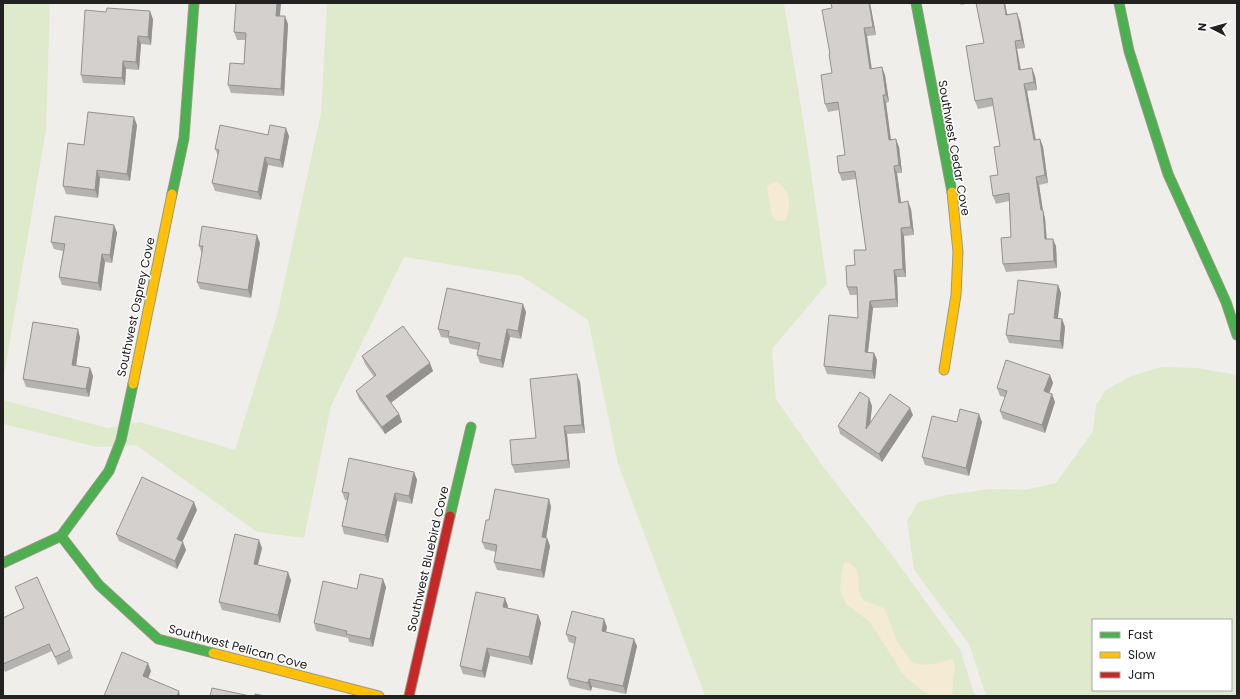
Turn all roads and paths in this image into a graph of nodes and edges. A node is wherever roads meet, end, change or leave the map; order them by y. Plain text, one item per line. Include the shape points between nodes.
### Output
1 (194, 3) edge
2 (916, 3) edge
3 (1119, 3) edge
4 (1237, 335) edge
5 (944, 370) dead end
6 (471, 427) dead end
7 (61, 536) junction
8 (3, 563) edge
9 (380, 696) edge
10 (408, 696) edge

1 - 7 street, Southwest Osprey Cove via 184,138 121,440 109,471
2 - 5 street, Southwest Cedar Cove via 953,199 958,252 956,294
3 - 4 street via 1129,51 1168,174 1226,302
6 - 10 street, Southwest Bluebird Cove
7 - 8 street, Southwest Osprey Cove
7 - 9 street, Southwest Pelican Cove via 99,585 158,639

